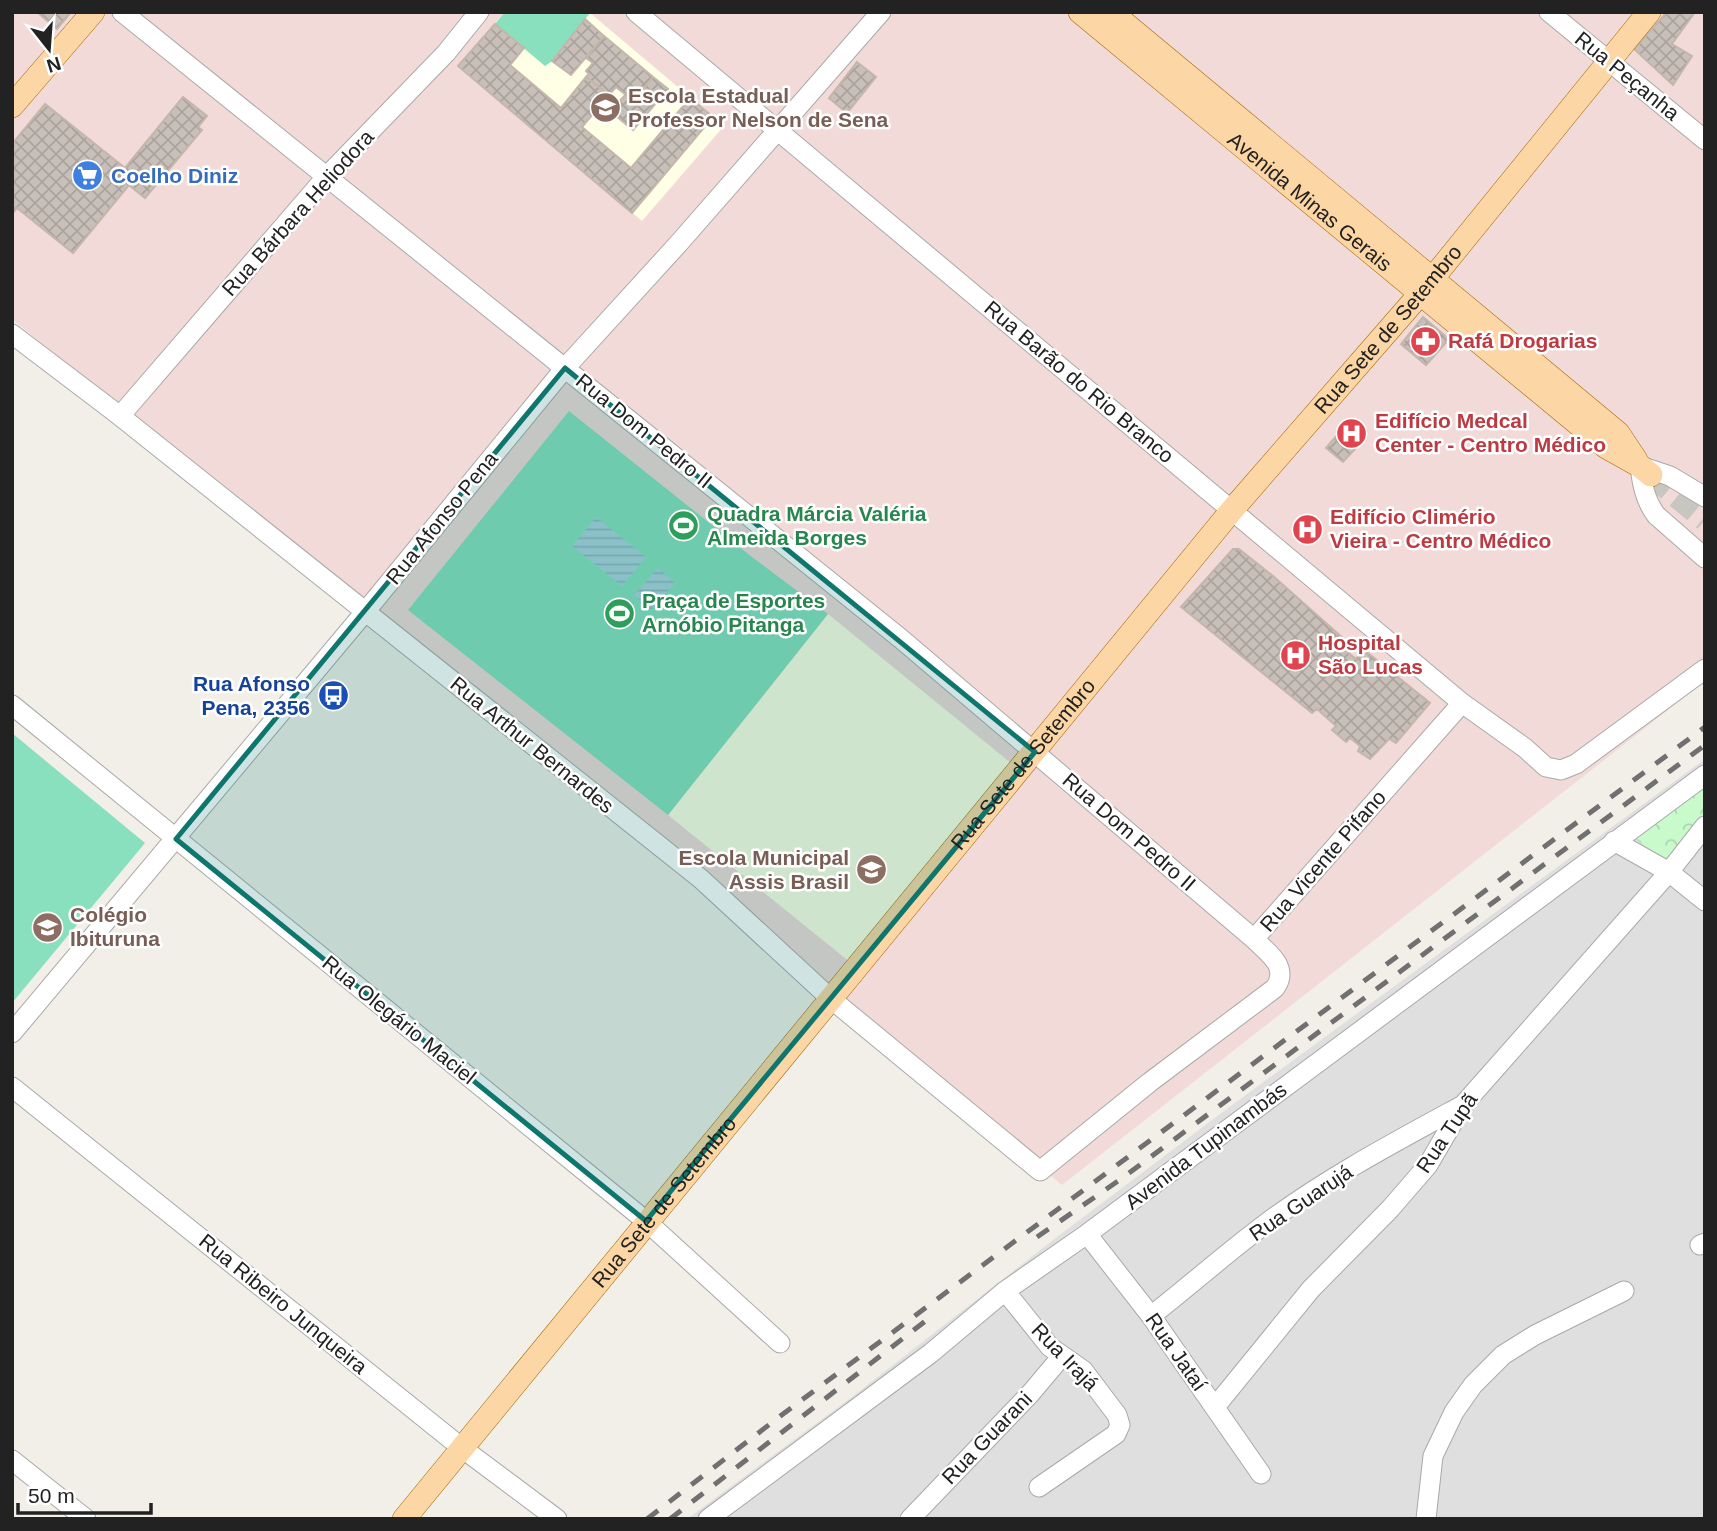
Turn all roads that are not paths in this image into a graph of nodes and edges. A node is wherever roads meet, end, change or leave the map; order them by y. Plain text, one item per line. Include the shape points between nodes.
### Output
1 (93, 12) edge
2 (122, 12) edge
3 (479, 12) edge
4 (636, 12) edge
5 (881, 12) edge
6 (1080, 12) edge
7 (1111, 12) edge
8 (1549, 12) edge
9 (1649, 12) edge
10 (1609, 61) junction
11 (12, 106) edge
12 (777, 129) junction
13 (1705, 140) edge
14 (327, 176) junction
15 (1426, 287) junction
16 (12, 334) edge
17 (565, 368) junction
18 (120, 416) junction
19 (1645, 470) junction
20 (1705, 497) edge
21 (1232, 510) junction
22 (1705, 558) edge
23 (365, 612) junction
24 (1705, 669) edge
25 (1462, 703) junction
26 (12, 705) edge
27 (1035, 752) junction
28 (1705, 775) edge
29 (1705, 826) edge
30 (176, 839) junction
31 (1614, 841) junction
32 (1669, 872) junction
33 (1705, 901) edge
34 (1254, 939) junction
35 (830, 998) junction
36 (12, 1033) edge
37 (12, 1087) edge
38 (1463, 1105) junction
39 (1040, 1171) joint
40 (646, 1221) junction
41 (1087, 1234) junction
42 (1005, 1291) junction
43 (1624, 1291) dead end
44 (1152, 1317) junction
45 (780, 1343) dead end
46 (1062, 1356) junction
47 (1215, 1406) junction
48 (463, 1448) junction
49 (12, 1460) edge
50 (1261, 1474) dead end
51 (1039, 1487) dead end
52 (86, 1519) edge
53 (404, 1519) edge
54 (556, 1519) edge
55 (708, 1519) edge
56 (909, 1519) edge
57 (1426, 1519) edge

1 - 11 main road
2 - 14 street, Rua Dom Pedro II
3 - 14 street, Rua Bárbara Heliodora via 446,53
4 - 12 street, Rua Barão do Rio Branco
5 - 12 street, Rua Afonso Pena
6 - 15 main road, Avenida Minas Gerais
7 - 15 main road, Avenida Minas Gerais
8 - 10 street, Rua Peçanha
9 - 10 main road, Rua Sete de Setembro
10 - 13 street, Rua Peçanha
10 - 15 main road, Rua Sete de Setembro
12 - 17 street, Rua Afonso Pena
12 - 21 street, Rua Barão do Rio Branco
14 - 17 street, Rua Dom Pedro II
14 - 18 street, Rua Bárbara Heliodora
15 - 19 main road, Avenida Minas Gerais via 1606,447
15 - 21 main road, Rua Sete de Setembro
16 - 18 street, Rua Arthur Bernardes
17 - 23 street, Rua Afonso Pena
17 - 27 street, Rua Dom Pedro II
18 - 23 street, Rua Arthur Bernardes
19 - 20 street, Avenida Minas Gerais via 1670,476
19 - 22 street via 1642,484 1650,507
21 - 25 street, Rua Barão do Rio Branco
21 - 27 main road, Rua Sete de Setembro
23 - 30 street, Rua Afonso Pena
23 - 35 street, Rua Arthur Bernardes via 701,880
24 - 25 street, Rua Barão do Rio Branco via 1568,768 1552,770 1540,763
25 - 34 street, Rua Vicente Pifano
26 - 30 street, Rua Olegário Maciel
27 - 34 street, Rua Dom Pedro II
27 - 35 main road, Rua Sete de Setembro
28 - 31 street, Avenida Tupinambás
29 - 32 street, Rua Tupã
30 - 36 street, Rua Afonso Pena
30 - 40 street, Rua Olegário Maciel
31 - 32 street
31 - 41 street, Avenida Tupinambás
32 - 33 street
32 - 38 street, Rua Tupã
34 - 39 street, Rua Vicente Pifano via 1278,962 1281,975 1275,988
35 - 39 street, Rua Arthur Bernardes
35 - 40 main road, Rua Sete de Setembro
37 - 48 street, Rua Ribeiro Junqueira
38 - 44 street, Rua Guarujá via 1292,1206
38 - 47 street, Rua Tupã via 1428,1166 1311,1289
40 - 45 street, Rua Olegário Maciel
40 - 48 main road, Rua Sete de Setembro
41 - 42 street, Avenida Tupinambás
41 - 44 street, Rua Jataí
42 - 46 street, Rua Irajá
42 - 55 street, Avenida Tupinambás via 931,1353
43 - 57 street via 1514,1348 1473,1385 1433,1456
44 - 47 street, Rua Jataí
46 - 51 street, Rua Irajá via 1083,1370 1120,1425 1116,1434
46 - 56 street, Rua Guarani
47 - 50 street, Rua Jataí
48 - 53 main road, Rua Sete de Setembro
48 - 54 street, Rua Ribeiro Junqueira
49 - 52 street

